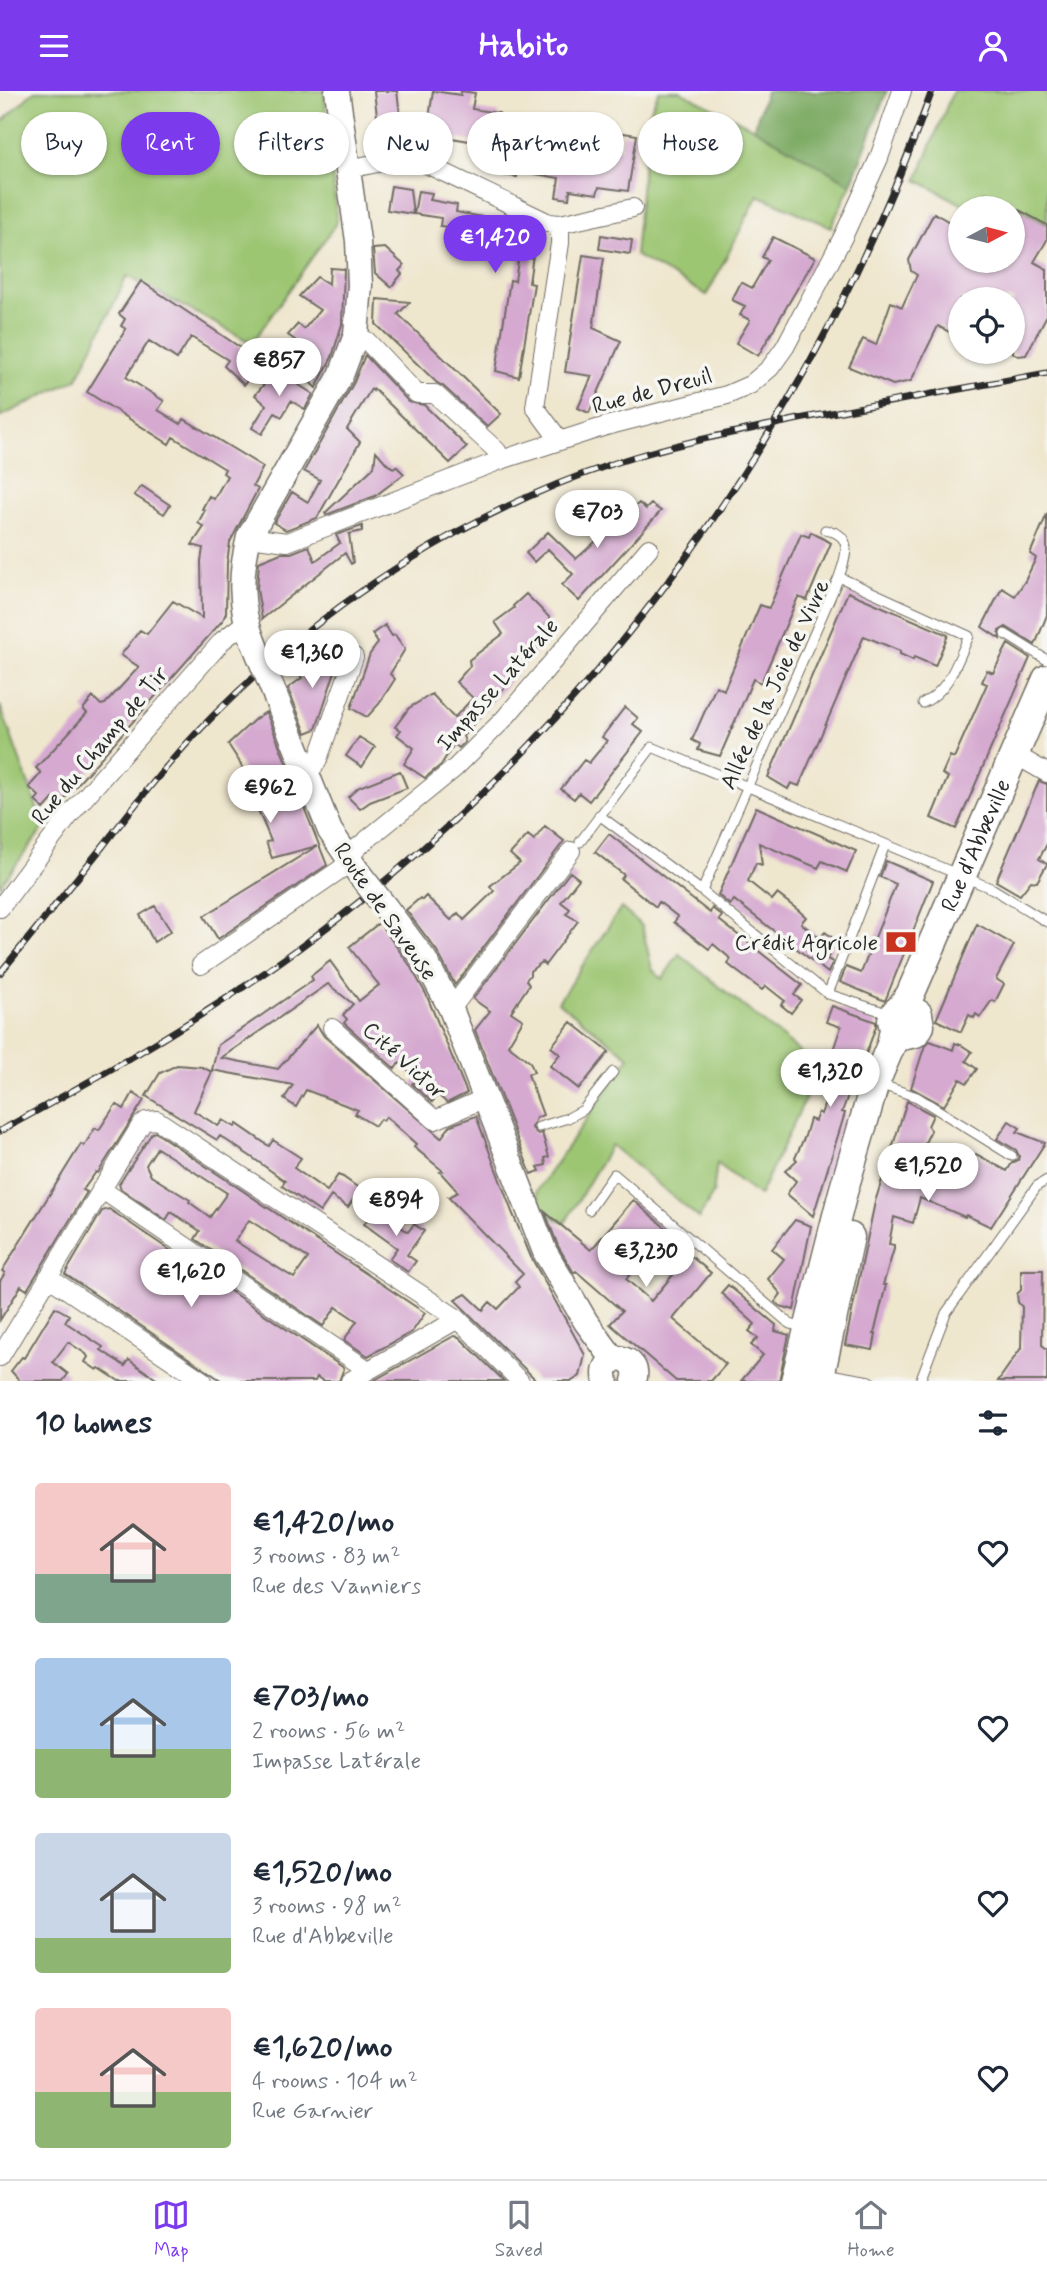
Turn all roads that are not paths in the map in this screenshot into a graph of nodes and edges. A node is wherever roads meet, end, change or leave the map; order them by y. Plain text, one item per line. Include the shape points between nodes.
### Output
1 (337, 91) edge
2 (902, 91) edge
3 (340, 112) edge
4 (349, 169) edge
5 (349, 175) edge
6 (633, 208) dead end
7 (560, 225) junction
8 (356, 335) junction
9 (559, 442) junction
10 (501, 460) junction
11 (825, 530) dead end
12 (249, 537) junction
13 (649, 548) dead end
14 (839, 577) junction
15 (249, 632) junction
16 (1005, 634) dead end
17 (354, 657) dead end
18 (1047, 660) edge
19 (1047, 679) edge
20 (1047, 695) edge
21 (923, 703) dead end
22 (1047, 714) edge
23 (1027, 761) edge
24 (307, 775) junction
25 (746, 788) junction
26 (599, 815) junction
27 (886, 845) junction
28 (575, 847) joint
29 (355, 868) junction
30 (968, 879) junction
31 (702, 891) junction
32 (0, 908) edge
33 (1047, 922) edge
34 (201, 965) dead end
35 (828, 994) junction
36 (451, 1009) junction
37 (904, 1021) junction
38 (332, 1028) dead end
39 (613, 1072) dead end
40 (883, 1085) junction
41 (485, 1098) junction
42 (539, 1127) dead end
43 (1012, 1157) dead end
44 (1047, 1180) edge
45 (101, 1189) junction
46 (589, 1210) dead end
47 (48, 1277) junction
48 (458, 1319) junction
49 (813, 1330) junction
50 (0, 1357) edge
51 (368, 1370) junction
52 (610, 1370) edge
53 (808, 1376) edge
54 (203, 1381) edge
55 (350, 1381) edge
56 (520, 1381) edge
57 (634, 1381) edge
58 (870, 1381) edge
59 (920, 1381) edge

1 - 3 main road, Route de Saveuse
2 - 9 street, Rue de Dreuil via 848,227 770,368 727,395
4 - 7 street via 416,159
5 - 8 main road, Route de Saveuse via 360,285
6 - 7 street
7 - 9 street via 535,407
8 - 10 street via 417,394 435,394 497,451
8 - 12 main road, Route de Saveuse via 341,375
9 - 10 street, Rue de Dreuil
10 - 12 street, Rue de Dreuil via 286,542
11 - 14 lane via 844,539 847,550
12 - 15 main road, Route de Saveuse via 241,590
13 - 29 street, Impasse Latérale via 496,727 455,768 358,847
14 - 21 lane, Allée de la Joie de Vivre via 969,636 945,688
14 - 25 lane, Allée de la Joie de Vivre
15 - 24 main road, Route de Saveuse, bridge
15 - 32 street, Rue du Champ de Tir via 223,640 87,793
16 - 18 lane
17 - 24 street via 317,762
19 - 23 main road, Rue d'Abbeville
20 - 23 lane
22 - 23 main road, Rue d'Abbeville
23 - 30 main road, Rue d'Abbeville
24 - 29 main road, Route de Saveuse via 330,831
25 - 26 lane via 652,747
25 - 27 lane
25 - 31 lane, Allée de la Joie de Vivre
26 - 28 lane
26 - 31 lane
27 - 30 lane
27 - 35 lane
28 - 36 street
29 - 34 street, Impasse Latérale via 315,888
29 - 36 main road, Route de Saveuse, bridge via 425,960
30 - 33 lane
30 - 37 main road, Rue d'Abbeville via 910,995
31 - 35 lane
35 - 37 lane
36 - 41 main road, Route de Saveuse
37 - 40 main road, Rue d'Abbeville via 891,1045
38 - 41 street, Cité Victor via 435,1120
39 - 42 lane via 583,1110
40 - 43 lane via 917,1097
40 - 49 main road, Rue d'Abbeville
40 - 53 main road, Rue d'Abbeville via 860,1191
41 - 52 main road, Route de Saveuse via 507,1136 545,1252
44 - 59 lane via 1037,1186 946,1313
45 - 47 street
45 - 48 street via 141,1125 151,1119 166,1124
45 - 51 street
46 - 49 lane via 614,1174 790,1324
47 - 50 street
47 - 54 street
48 - 51 street
48 - 56 street
49 - 53 main road, Rue d'Abbeville
51 - 55 street
52 - 57 main road, Route de Saveuse via 624,1359 633,1365
53 - 58 lane

